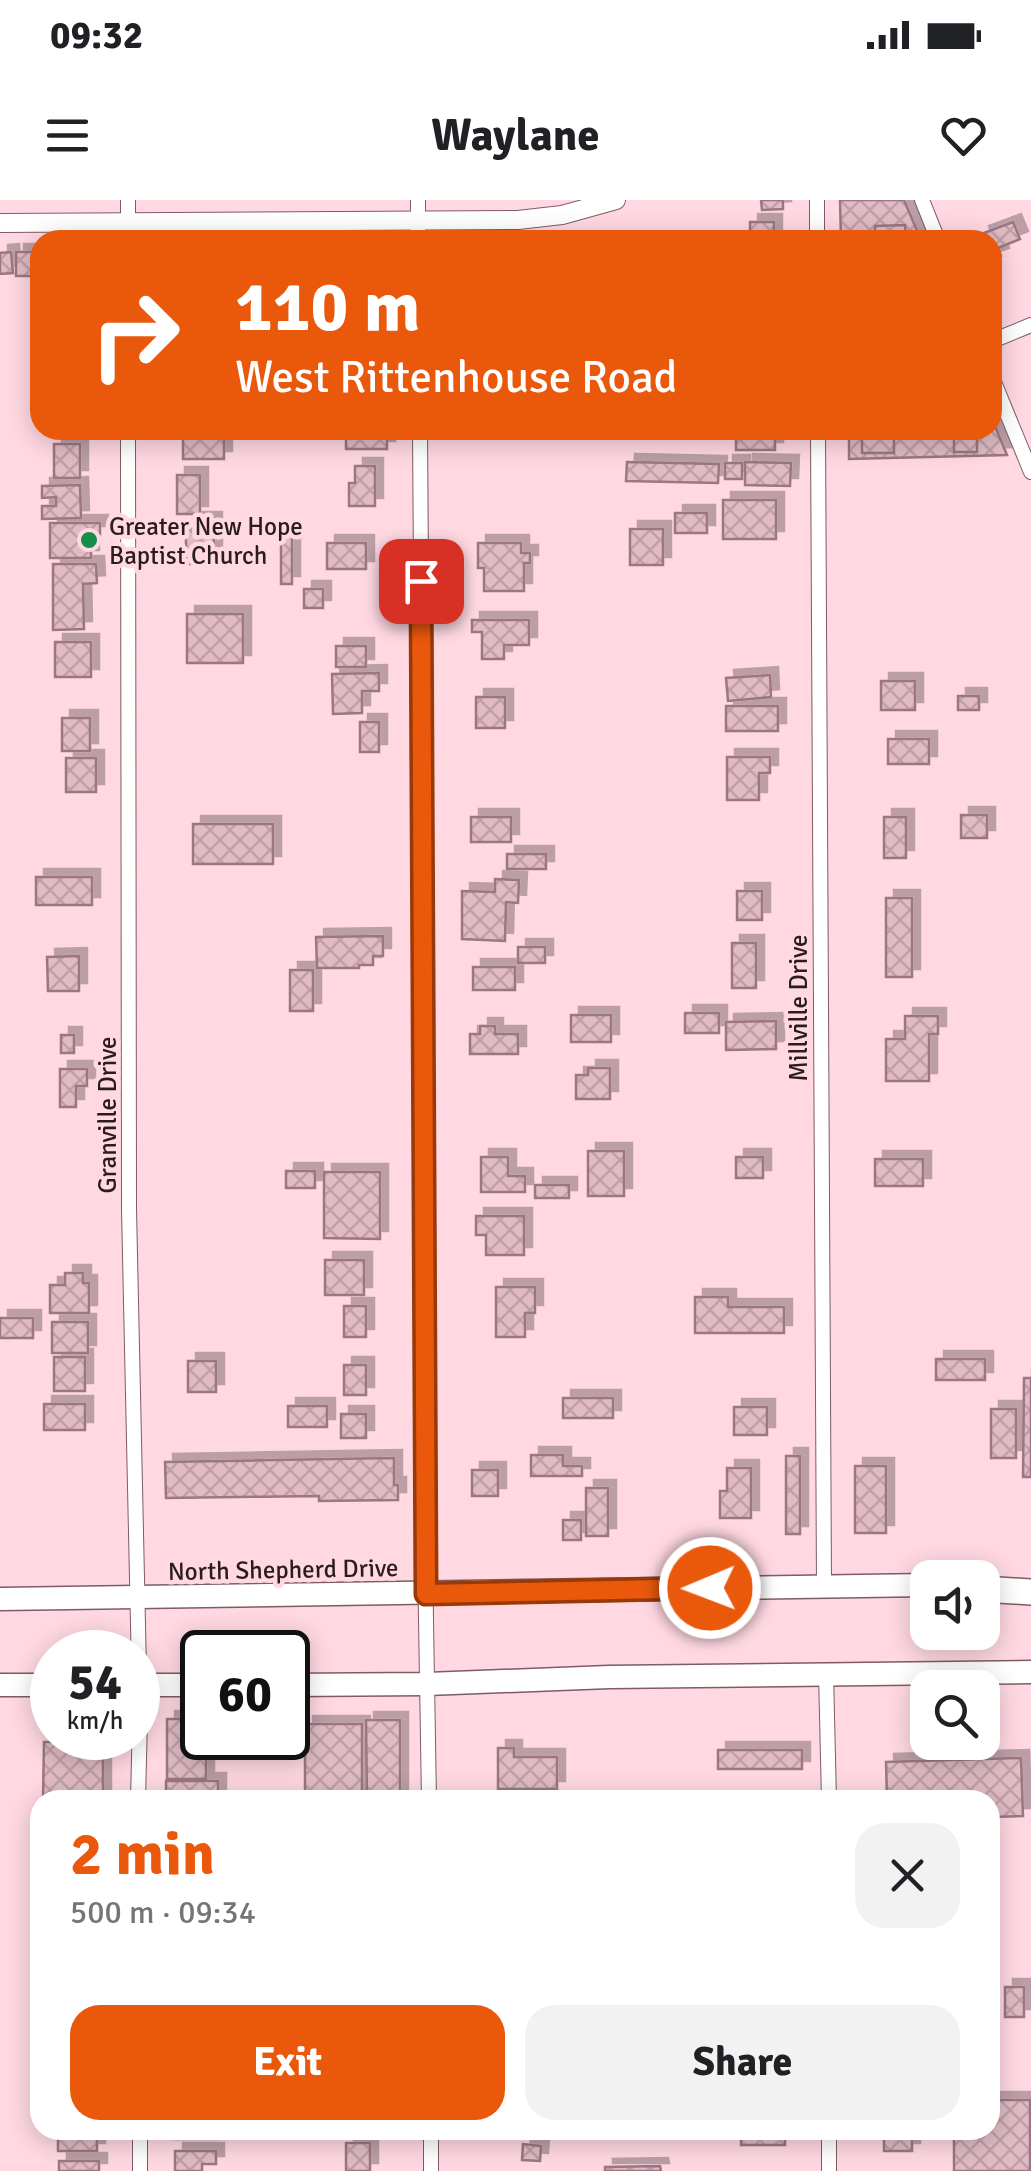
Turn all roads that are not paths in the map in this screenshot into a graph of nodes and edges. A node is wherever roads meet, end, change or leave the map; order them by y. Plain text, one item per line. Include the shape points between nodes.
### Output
1 (128, 200) edge
2 (418, 200) edge
3 (616, 200) edge
4 (817, 200) edge
5 (922, 200) edge
6 (418, 220) junction
7 (0, 223) edge
8 (112, 230) edge
9 (128, 230) edge
10 (154, 230) edge
11 (418, 230) edge
12 (817, 230) edge
13 (934, 230) edge
14 (1031, 325) edge
15 (1002, 337) edge
16 (1002, 401) edge
17 (128, 440) edge
18 (420, 440) edge
19 (818, 440) edge
20 (1031, 472) edge
21 (1031, 1583) edge
22 (910, 1585) edge
23 (1000, 1585) edge
24 (824, 1586) junction
25 (1000, 1588) edge
26 (1031, 1592) edge
27 (426, 1594) junction
28 (137, 1598) junction
29 (0, 1600) edge
30 (137, 1630) edge
31 (1031, 1672) edge
32 (826, 1673) junction
33 (428, 1684) junction
34 (0, 1685) edge
35 (30, 1685) edge
36 (310, 1685) edge
37 (138, 1760) edge
38 (138, 1790) edge
39 (429, 1790) edge
40 (828, 1790) edge
41 (140, 2140) edge
42 (431, 2140) edge
43 (829, 2140) edge
44 (140, 2171) edge
45 (432, 2171) edge
46 (829, 2171) edge

1 - 9 street
2 - 6 street
3 - 6 street via 562,216
4 - 12 street
5 - 13 street
6 - 10 street
6 - 11 street
7 - 8 street
14 - 15 street
16 - 20 street
17 - 28 street, Granville Drive
18 - 27 street
19 - 24 street, Millville Drive
21 - 23 main road
22 - 24 main road, North Shepherd Drive
24 - 27 main road, North Shepherd Drive
25 - 26 highway
27 - 28 main road, North Shepherd Drive
27 - 33 street
28 - 29 main road, North Shepherd Drive
28 - 30 street, Granville Drive
31 - 32 main road
32 - 33 main road
32 - 40 street
33 - 36 main road
33 - 39 street
34 - 35 main road
37 - 38 street, Granville Drive
41 - 44 street
42 - 45 street
43 - 46 street

